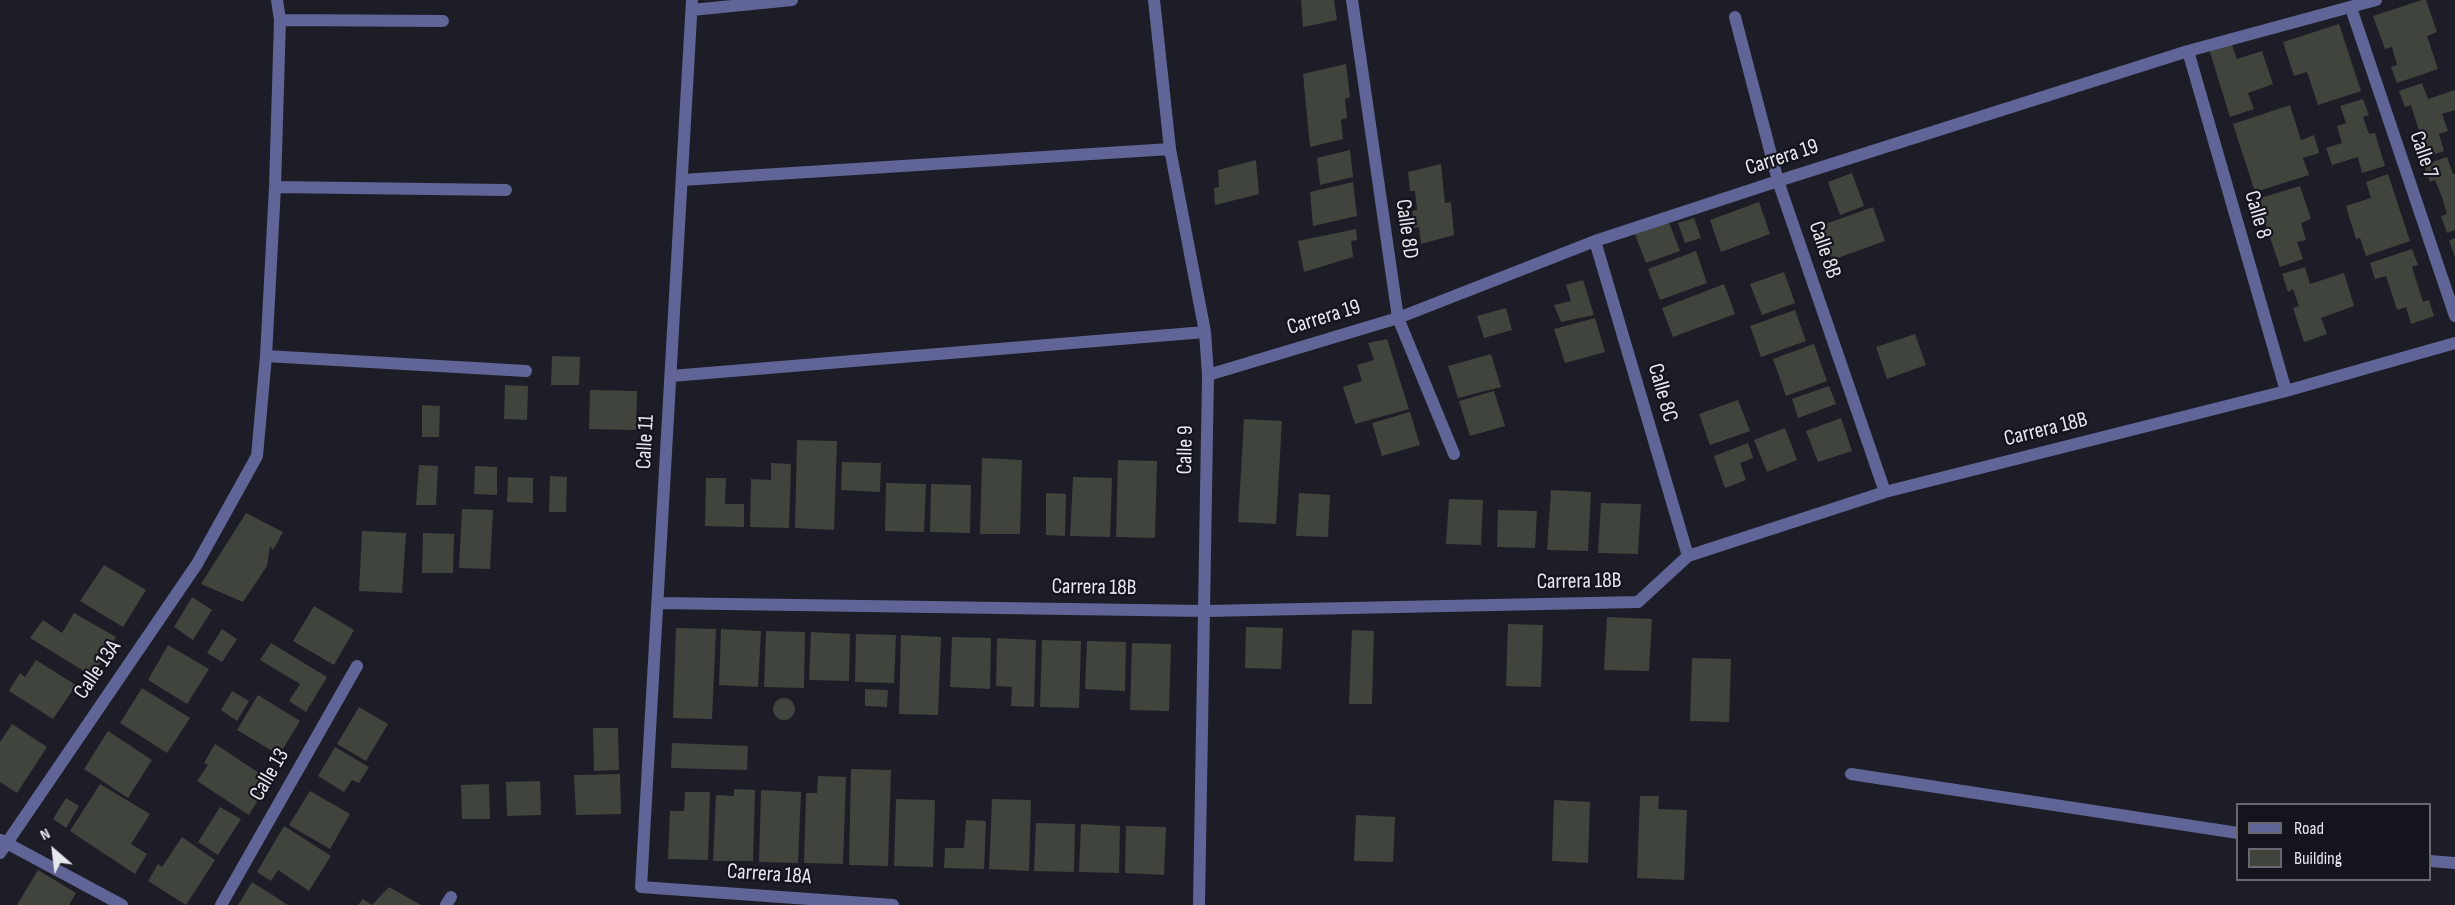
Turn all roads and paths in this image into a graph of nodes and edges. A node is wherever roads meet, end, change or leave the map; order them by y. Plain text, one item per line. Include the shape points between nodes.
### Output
1 (277, 0) edge
2 (792, 0) edge
3 (1154, 0) edge
4 (1352, 0) edge
5 (2376, 0) edge
6 (692, 5) edge
7 (2351, 8) junction
8 (1735, 17) dead end
9 (280, 20) junction
10 (443, 21) dead end
11 (2188, 51) junction
12 (1170, 149) junction
13 (682, 180) junction
14 (1778, 181) junction
15 (275, 187) junction
16 (506, 190) dead end
17 (1595, 241) junction
18 (2455, 316) edge
19 (1398, 318) junction
20 (1205, 332) junction
21 (2455, 343) edge
22 (266, 356) junction
23 (526, 371) dead end
24 (1208, 375) junction
25 (671, 376) junction
26 (2286, 391) junction
27 (1454, 454) dead end
28 (1885, 492) junction
29 (1688, 556) junction
30 (658, 603) junction
31 (1206, 611) junction
32 (357, 666) dead end
33 (1851, 774) dead end
34 (2236, 833) edge
35 (2, 845) edge
36 (2431, 861) edge
37 (2455, 863) edge
38 (641, 887) joint
39 (122, 905) edge
40 (221, 905) edge
41 (893, 905) edge
42 (1200, 905) edge

1 - 9 street, Calle 13A
2 - 6 street
3 - 12 street, Calle 9
4 - 19 street, Calle 8D
5 - 7 street, Carrera 19
6 - 13 street, Calle 11
7 - 11 street, Carrera 19
7 - 18 street, Calle 7
8 - 14 street, Calle 8B
9 - 10 street
9 - 15 street, Calle 13A
11 - 14 street, Carrera 19
11 - 26 street, Calle 8
12 - 13 street
12 - 20 street, Calle 9
13 - 25 street, Calle 11
14 - 17 street, Carrera 19
14 - 28 street, Calle 8B
15 - 16 street
15 - 22 street, Calle 13A
17 - 19 street, Carrera 19
17 - 29 street, Calle 8C
19 - 24 street, Carrera 19
19 - 27 street, Calle 8D
20 - 24 street, Calle 9
20 - 25 street
21 - 26 street, Carrera 18B
22 - 23 street
22 - 35 street, Calle 13A via 257,456 197,564
24 - 31 street, Calle 9
25 - 30 street, Calle 11
26 - 28 street, Carrera 18B
28 - 29 street, Carrera 18B
29 - 31 street, Carrera 18B via 1638,602
30 - 31 street, Carrera 18B
30 - 38 street, Calle 11
31 - 42 street, Calle 9
32 - 40 street, Calle 13
33 - 34 street
35 - 39 street
36 - 37 street
38 - 41 street, Carrera 18A

